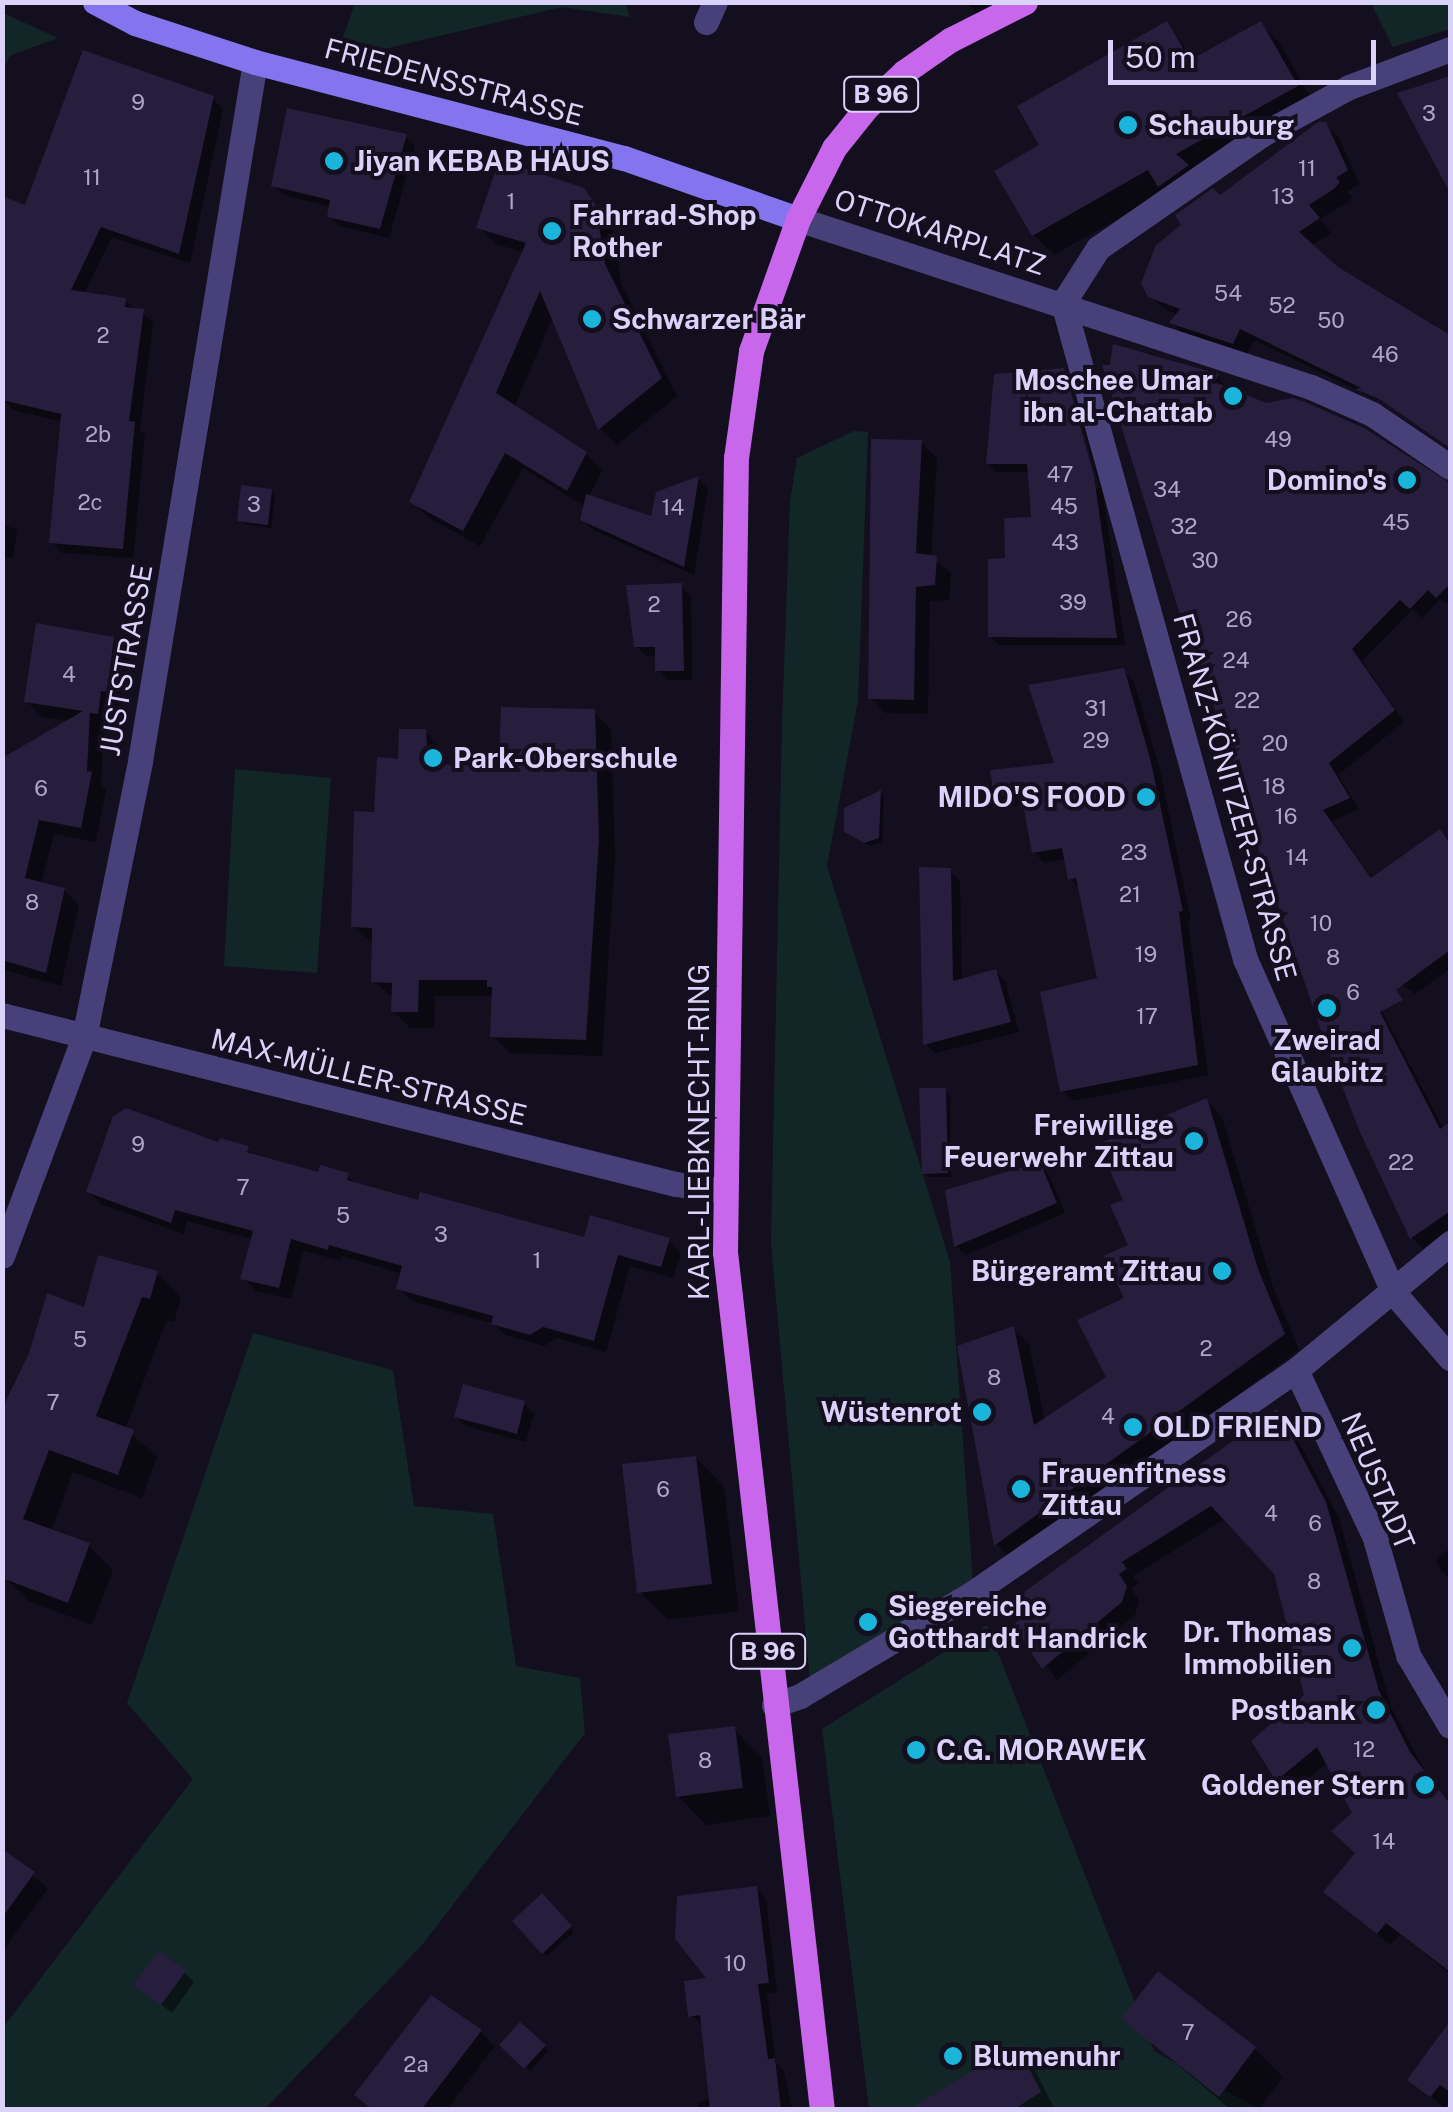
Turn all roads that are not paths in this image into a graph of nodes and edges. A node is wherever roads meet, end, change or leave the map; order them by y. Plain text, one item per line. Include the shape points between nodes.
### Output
1 (95, 2) edge
2 (1025, 2) edge
3 (1450, 49) edge
4 (255, 62) junction
5 (798, 219) junction
6 (1063, 303) junction
7 (1450, 468) edge
8 (2, 1015) edge
9 (84, 1037) junction
10 (723, 1191) junction
11 (1450, 1243) edge
12 (2, 1256) edge
13 (1394, 1293) junction
14 (1450, 1358) edge
15 (1296, 1370) junction
16 (774, 1705) junction
17 (1450, 1726) edge
18 (822, 2110) edge

1 - 4 main road, FRIEDENSSTRASSE
2 - 5 main road, B 96 via 950,40 866,108 834,148
3 - 6 street via 1348,87 1261,135 1098,248
4 - 5 main road, FRIEDENSSTRASSE via 624,158
4 - 9 street, JUSTSTRASSE via 140,761
5 - 6 street, OTTOKARPLATZ
5 - 10 main road, KARL-LIEBKNECHT-RING / B 96 via 751,351 736,458
6 - 7 street, OTTOKARPLATZ via 1311,387 1372,414
6 - 13 street, FRANZ-KÖNITZER-STRASSE via 1245,959
8 - 9 street, MAX-MÜLLER-STRASSE
9 - 10 street, MAX-MÜLLER-STRASSE
9 - 12 street, JUSTSTRASSE
10 - 16 main road, KARL-LIEBKNECHT-RING / B 96 via 729,1315
11 - 13 street
13 - 14 street
13 - 15 street
15 - 16 street via 970,1594
15 - 17 street, NEUSTADT via 1375,1538 1408,1654
16 - 18 main road, KARL-LIEBKNECHT-RING / B 96

